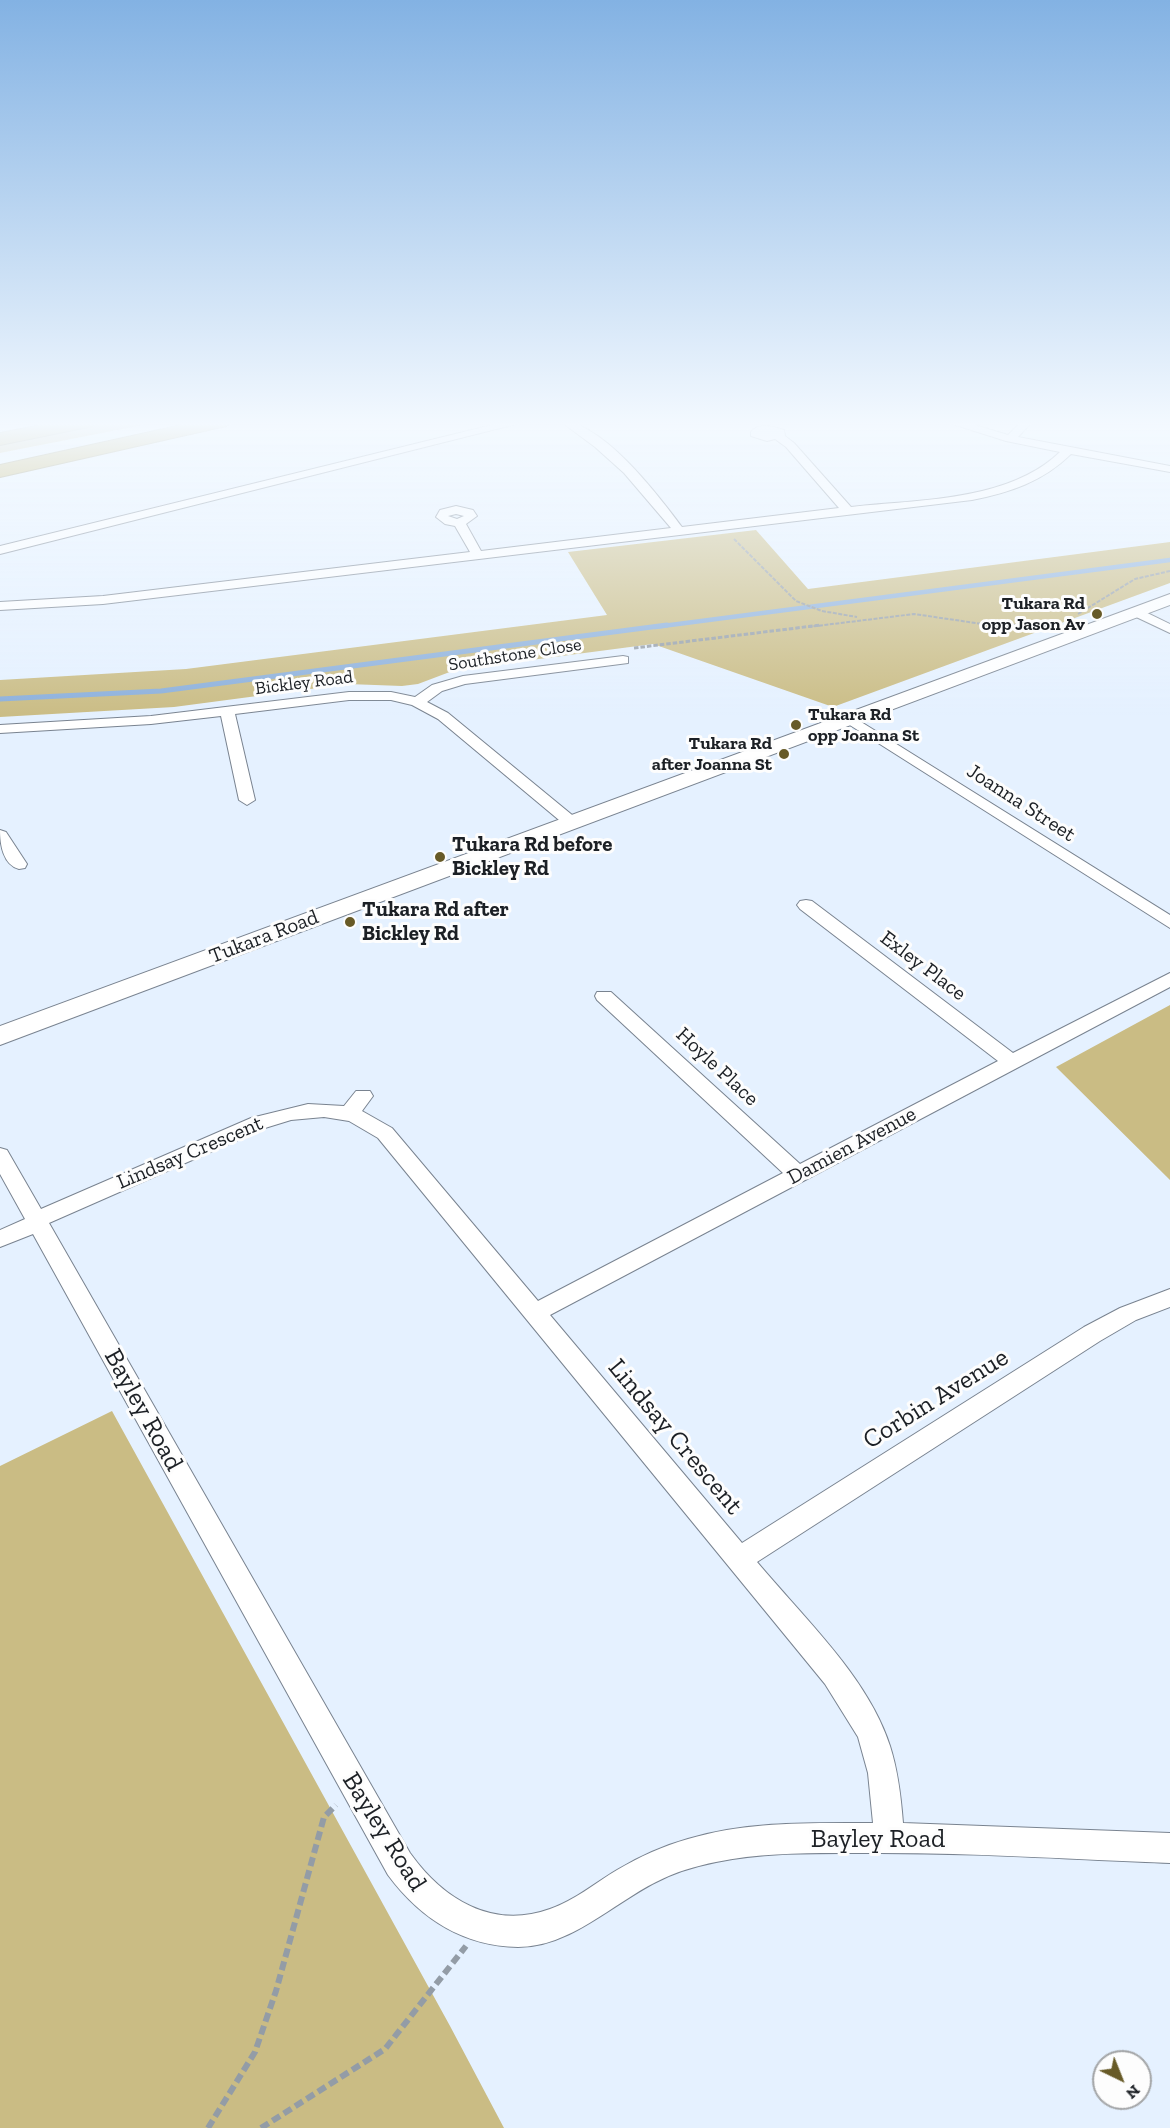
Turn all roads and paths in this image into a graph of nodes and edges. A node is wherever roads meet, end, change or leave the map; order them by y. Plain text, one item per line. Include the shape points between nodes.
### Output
1 (121, 520) edge
2 (671, 520) edge
3 (779, 520) edge
4 (459, 522) dead end
5 (680, 532) junction
6 (728, 532) dead end
7 (0, 550) edge
8 (478, 556) junction
9 (1170, 572) edge
10 (1170, 599) edge
11 (0, 606) edge
12 (1137, 612) junction
13 (1077, 615) dead end
14 (864, 618) junction
15 (1050, 625) dead end
16 (1170, 629) edge
17 (657, 645) dead end
18 (623, 660) dead end
19 (417, 702) junction
20 (227, 712) junction
21 (850, 719) junction
22 (0, 729) edge
23 (247, 800) dead end
24 (571, 822) junction
25 (0, 835) edge
26 (19, 864) dead end
27 (806, 905) dead end
28 (1170, 923) edge
29 (1170, 979) edge
30 (604, 996) dead end
31 (0, 1036) edge
32 (1012, 1062) junction
33 (0, 1155) edge
34 (798, 1174) junction
35 (37, 1221) junction
36 (0, 1239) edge
37 (1170, 1298) edge
38 (534, 1313) junction
39 (739, 1559) junction
40 (354, 1787) junction
41 (890, 1838) junction
42 (1170, 1848) edge
43 (473, 1925) junction
44 (208, 2128) edge
45 (261, 2128) edge

1 - 7 street
2 - 5 street
3 - 5 street
4 - 8 street
5 - 8 street
6 - 14 path via 796,601 822,611
8 - 11 street via 103,600
9 - 13 path via 1135,579
10 - 12 street, Tukara Road
12 - 16 street
12 - 21 street, Tukara Road
14 - 15 path via 914,614 1005,627
14 - 17 path
18 - 19 street, Southstone Close via 463,680 438,688
19 - 20 street, Bickley Road via 377,695 349,696
19 - 24 street, Bickley Road via 443,716
20 - 22 street, Bickley Road via 122,723
20 - 23 street
21 - 24 street, Tukara Road
21 - 28 street, Joanna Street
24 - 31 street, Tukara Road
25 - 26 street
27 - 32 street, Exley Place
29 - 32 street, Damien Avenue
30 - 34 street, Hoyle Place
32 - 34 street, Damien Avenue
33 - 35 street, Bayley Road
34 - 38 street, Damien Avenue
35 - 36 street, Lindsay Crescent
35 - 38 street, Lindsay Crescent via 272,1118 357,1104
35 - 40 street, Bayley Road
37 - 39 street, Corbin Avenue via 1128,1314 1092,1334
38 - 39 street, Lindsay Crescent
39 - 41 street, Lindsay Crescent via 835,1675 866,1722 881,1769
40 - 43 street, Bayley Road via 414,1886 442,1910
40 - 44 path via 324,1816 276,1991 255,2052
41 - 42 street, Bayley Road
41 - 43 street, Bayley Road via 729,1844 686,1854 646,1871 543,1928 520,1931
43 - 45 path via 464,1952 386,2049

